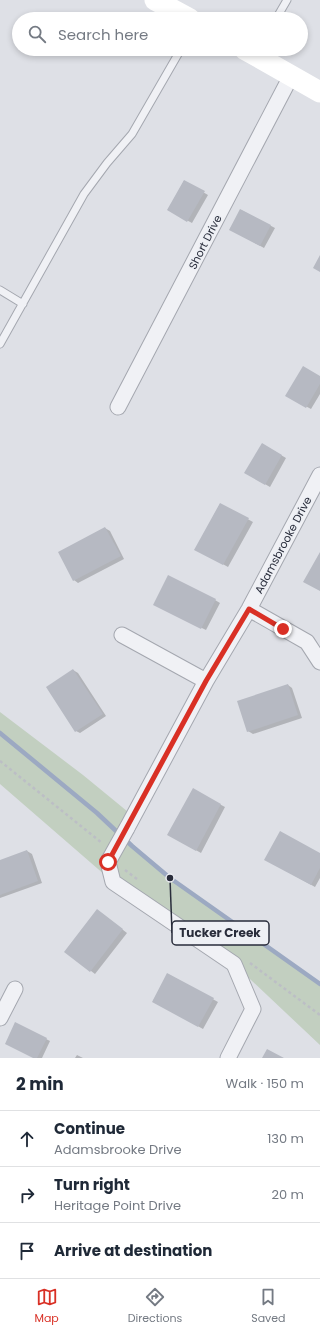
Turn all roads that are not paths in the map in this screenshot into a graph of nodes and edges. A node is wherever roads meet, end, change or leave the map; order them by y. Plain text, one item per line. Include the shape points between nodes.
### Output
1 (156, 0) edge
2 (287, 0) edge
3 (177, 12) edge
4 (280, 12) edge
5 (177, 56) edge
6 (261, 56) edge
7 (291, 76) junction
8 (320, 92) edge
9 (0, 290) edge
10 (23, 304) junction
11 (0, 344) edge
12 (118, 407) dead end
13 (320, 475) edge
14 (249, 609) junction
15 (122, 635) dead end
16 (320, 662) edge
17 (206, 681) junction
18 (15, 989) dead end
19 (0, 1018) edge
20 (228, 1058) edge

1 - 3 street
2 - 4 lane
5 - 10 lane via 132,134 106,163 84,194
6 - 7 street
7 - 8 street
7 - 12 street, Short Drive
9 - 10 lane
10 - 11 lane
13 - 14 street, Adamsbrooke Drive
14 - 16 street via 307,642
14 - 17 street, Adamsbrooke Drive
15 - 17 street
17 - 20 street, Adamsbrooke Drive, bridge via 108,862 113,882 234,964 252,1009
18 - 19 street

